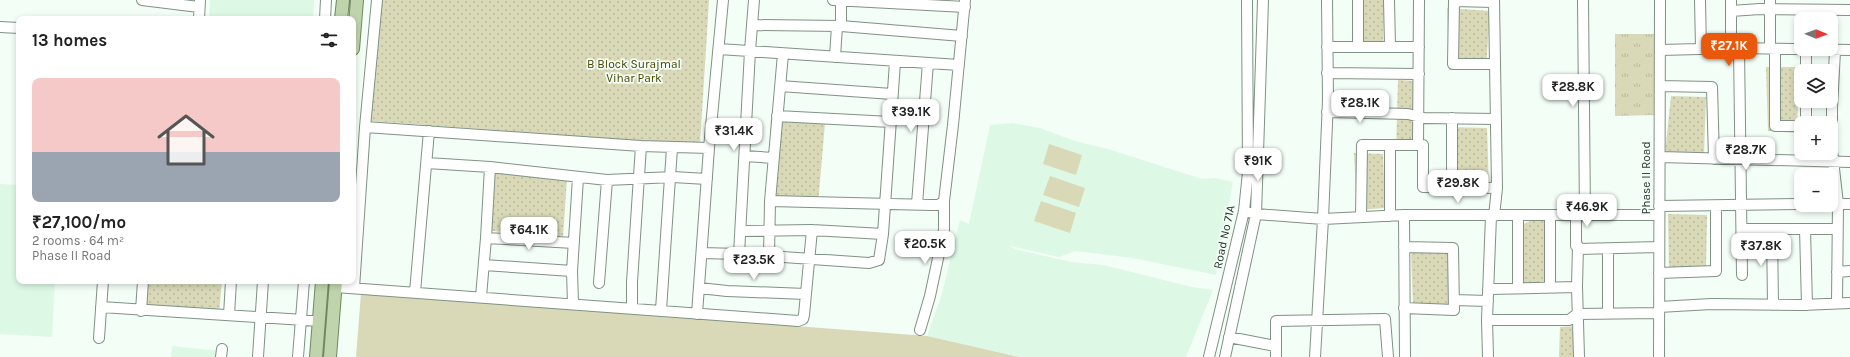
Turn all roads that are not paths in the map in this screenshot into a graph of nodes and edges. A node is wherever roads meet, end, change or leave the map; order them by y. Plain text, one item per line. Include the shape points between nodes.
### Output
1 (142, 0) edge
2 (326, 0) edge
3 (343, 0) edge
4 (357, 0) edge
5 (377, 0) edge
6 (723, 0) edge
7 (754, 0) edge
8 (837, 0) edge
9 (1247, 0) edge
10 (1263, 0) edge
11 (1327, 0) edge
12 (1358, 0) edge
13 (1389, 0) edge
14 (1419, 0) edge
15 (1583, 0) edge
16 (1660, 0) edge
17 (1700, 0) edge
18 (1731, 0) edge
19 (1494, 1) edge
20 (904, 2) edge
21 (200, 3) edge
22 (930, 3) edge
23 (965, 4) edge
24 (1770, 5) edge
25 (1850, 10) edge
26 (1731, 11) junction
27 (199, 16) edge
28 (325, 16) edge
29 (341, 16) edge
30 (356, 16) edge
31 (752, 25) junction
32 (839, 26) junction
33 (0, 27) edge
34 (16, 28) edge
35 (962, 36) junction
36 (1358, 46) junction
37 (1390, 46) junction
38 (1327, 47) junction
39 (1419, 47) junction
40 (1701, 48) junction
41 (1735, 48) junction
42 (719, 49) junction
43 (1773, 49) junction
44 (1660, 50) junction
45 (1794, 50) edge
46 (1850, 50) edge
47 (750, 51) junction
48 (1838, 51) edge
49 (784, 54) junction
50 (1834, 56) edge
51 (835, 57) junction
52 (895, 62) junction
53 (928, 64) junction
54 (1495, 64) junction
55 (959, 65) junction
56 (1328, 73) junction
57 (1419, 74) junction
58 (780, 86) junction
59 (1660, 86) junction
60 (892, 94) junction
61 (1327, 112) junction
62 (777, 116) junction
63 (1418, 116) junction
64 (1452, 118) junction
65 (1496, 119) junction
66 (891, 122) junction
67 (1794, 126) edge
68 (365, 127) junction
69 (429, 131) junction
70 (1390, 145) junction
71 (1418, 145) junction
72 (641, 146) junction
73 (672, 148) junction
74 (709, 148) junction
75 (745, 156) junction
76 (773, 158) junction
77 (1660, 158) junction
78 (1714, 159) junction
79 (1741, 160) junction
80 (1833, 162) junction
81 (1850, 162) edge
82 (427, 163) junction
83 (490, 167) junction
84 (1833, 168) edge
85 (670, 177) junction
86 (578, 178) junction
87 (640, 179) junction
88 (707, 179) junction
89 (606, 180) junction
90 (1452, 187) junction
91 (1496, 188) junction
92 (770, 201) junction
93 (944, 201) junction
94 (885, 204) junction
95 (917, 204) junction
96 (1794, 204) edge
97 (1838, 204) edge
98 (1850, 204) edge
99 (1716, 206) junction
100 (1741, 206) junction
101 (1244, 211) junction
102 (1659, 211) junction
103 (1835, 212) edge
104 (1256, 214) junction
105 (1404, 215) junction
106 (1390, 216) junction
107 (1492, 216) junction
108 (1518, 216) junction
109 (1550, 216) junction
110 (1580, 216) junction
111 (1361, 217) junction
112 (1323, 219) junction
113 (1742, 229) junction
114 (1772, 229) junction
115 (1805, 229) junction
116 (1838, 229) junction
117 (770, 230) junction
118 (812, 230) junction
119 (741, 231) junction
120 (883, 234) junction
121 (486, 238) junction
122 (574, 243) junction
123 (1659, 247) junction
124 (1404, 248) junction
125 (1578, 249) junction
126 (1608, 249) junction
127 (702, 253) junction
128 (739, 254) junction
129 (769, 256) junction
130 (356, 259) edge
131 (810, 259) junction
132 (484, 265) junction
133 (572, 271) junction
134 (1850, 271) edge
135 (1837, 272) junction
136 (1659, 273) junction
137 (1742, 275) dead end
138 (599, 283) dead end
139 (103, 284) edge
140 (142, 284) edge
141 (231, 284) edge
142 (263, 284) edge
143 (304, 284) edge
144 (322, 284) edge
145 (335, 284) edge
146 (354, 284) edge
147 (1577, 287) junction
148 (354, 288) junction
149 (700, 288) junction
150 (1518, 288) junction
151 (1550, 288) junction
152 (1488, 289) junction
153 (415, 292) junction
154 (806, 294) junction
155 (481, 297) junction
156 (1454, 300) junction
157 (1488, 301) junction
158 (1837, 303) junction
159 (573, 304) junction
160 (1850, 304) edge
161 (1773, 305) junction
162 (1807, 305) junction
163 (101, 307) junction
164 (1404, 308) junction
165 (632, 309) junction
166 (661, 310) junction
167 (1659, 310) junction
168 (141, 311) junction
169 (697, 314) junction
170 (1577, 314) junction
171 (1608, 314) junction
172 (230, 315) junction
173 (260, 316) junction
174 (301, 319) junction
175 (1317, 320) junction
176 (1487, 320) junction
177 (319, 321) junction
178 (920, 330) dead end
179 (99, 338) dead end
180 (1229, 338) junction
181 (317, 342) junction
182 (331, 343) junction
183 (1276, 346) junction
184 (258, 357) edge
185 (298, 357) edge
186 (316, 357) edge
187 (330, 357) edge
188 (1209, 357) edge
189 (1225, 357) edge
190 (1276, 357) edge
191 (1315, 357) edge
192 (1388, 357) edge
193 (1405, 357) edge
194 (1488, 357) edge
195 (1579, 357) edge
196 (1659, 357) edge

1 - 21 street
2 - 28 street
3 - 29 main road
4 - 30 main road
5 - 68 street
6 - 42 street
7 - 31 street
8 - 20 street
8 - 32 street
9 - 101 street, Road No 71A via 1248,172
10 - 104 street
11 - 38 street
12 - 36 street
13 - 37 street
14 - 39 street
15 - 110 street
16 - 44 street, Phase II Road
17 - 40 street
18 - 26 street
19 - 54 street
19 - 54 street via 1454,1 1453,64
20 - 22 street
21 - 27 street
22 - 23 street
23 - 35 street
24 - 25 street
24 - 26 street
24 - 43 street
26 - 41 street
31 - 32 street
31 - 47 street
32 - 35 street
32 - 51 street
33 - 34 street
35 - 55 street
36 - 37 street
36 - 38 street
37 - 39 street
38 - 56 street
39 - 57 street
40 - 41 street
40 - 44 street
41 - 43 street
41 - 79 street
42 - 47 street
42 - 74 street
43 - 45 street
43 - 67 street via 1775,126
44 - 59 street, Phase II Road
46 - 48 street
47 - 49 street
47 - 75 street
49 - 51 street
49 - 58 street
50 - 80 street
51 - 52 street
52 - 53 street
52 - 60 street
53 - 55 street
53 - 95 street
54 - 65 street
55 - 93 street
56 - 57 street
56 - 61 street
57 - 63 street
58 - 60 street
58 - 62 street
59 - 77 street, Phase II Road
59 - 78 street via 1712,87
60 - 66 street
61 - 63 street
61 - 112 street
62 - 66 street
62 - 76 street
63 - 64 street
63 - 71 street
64 - 65 street
64 - 90 street
65 - 91 street
66 - 94 street
68 - 69 street
68 - 130 street
69 - 72 street
69 - 82 street
70 - 71 street
70 - 106 street
70 - 111 street via 1362,145
71 - 90 street via 1423,145 1423,187
72 - 73 street
72 - 87 street
73 - 74 street
73 - 85 street
74 - 88 street
75 - 76 street
75 - 119 street
76 - 92 street
77 - 78 street
77 - 102 street, Phase II Road
78 - 79 street
79 - 80 street
79 - 100 street
80 - 81 street
80 - 84 street
82 - 83 street
82 - 153 street
83 - 86 street
83 - 121 street
85 - 87 street
85 - 88 street
85 - 166 street
86 - 89 street
86 - 122 street
87 - 89 street
87 - 165 street
88 - 127 street
89 - 138 street
90 - 91 street
91 - 107 street
92 - 94 street
92 - 117 street
93 - 95 street via 939,205
93 - 178 street via 944,230
94 - 95 street
94 - 120 street
96 - 100 street
97 - 98 street
99 - 100 street
99 - 102 street
99 - 136 street via 1716,271
100 - 113 street
101 - 104 street
101 - 188 street, Road No 71A
102 - 110 street
102 - 123 street, Phase II Road
103 - 116 street
104 - 112 street
104 - 180 street
105 - 106 street
105 - 107 street
105 - 124 street
106 - 111 street
107 - 108 street
107 - 152 street
108 - 109 street
108 - 150 street
109 - 110 street
109 - 151 street
110 - 125 street via 1576,246
111 - 112 street
112 - 175 street
113 - 114 street
113 - 137 street
114 - 115 street
114 - 161 street
115 - 116 street
115 - 162 street
116 - 135 street
117 - 118 street
117 - 119 street
117 - 129 street
118 - 120 street
118 - 131 street
119 - 128 street
120 - 131 street via 880,258 873,263
121 - 122 street
121 - 132 street
122 - 133 street
123 - 126 street
123 - 136 street, Phase II Road
124 - 156 street via 1453,248
124 - 164 street
125 - 126 street
125 - 147 street
126 - 171 street
127 - 128 street
127 - 149 street
128 - 129 street
129 - 131 street
131 - 154 street
132 - 133 street
132 - 155 street
133 - 159 street
134 - 135 street
135 - 158 street
136 - 167 street, Phase II Road
139 - 163 street
140 - 168 street
141 - 172 street
142 - 173 street
143 - 174 street
144 - 177 main road
145 - 148 street
145 - 182 main road
146 - 148 street
147 - 151 street
147 - 170 street
148 - 153 street
149 - 154 street
149 - 169 street
150 - 151 street
150 - 152 street
152 - 157 street
153 - 155 street
154 - 169 street via 803,319 798,321
155 - 159 street
156 - 157 street
156 - 164 street via 1454,310
157 - 176 street
158 - 160 street
158 - 162 street
159 - 165 street
161 - 162 street
161 - 167 street via 1711,304
163 - 168 street
163 - 179 street
164 - 193 street
165 - 166 street
166 - 169 street
167 - 171 street
167 - 196 street, Phase II Road
168 - 172 street
170 - 171 street
170 - 176 street via 1569,320
170 - 195 street
172 - 173 street
173 - 174 street
173 - 184 street
174 - 177 street
174 - 185 street
175 - 183 street via 1276,321
175 - 191 street
175 - 192 street via 1385,319
176 - 194 street
177 - 181 main road
180 - 183 street
180 - 189 street
181 - 182 main road
181 - 186 main road
182 - 187 main road
183 - 190 street

